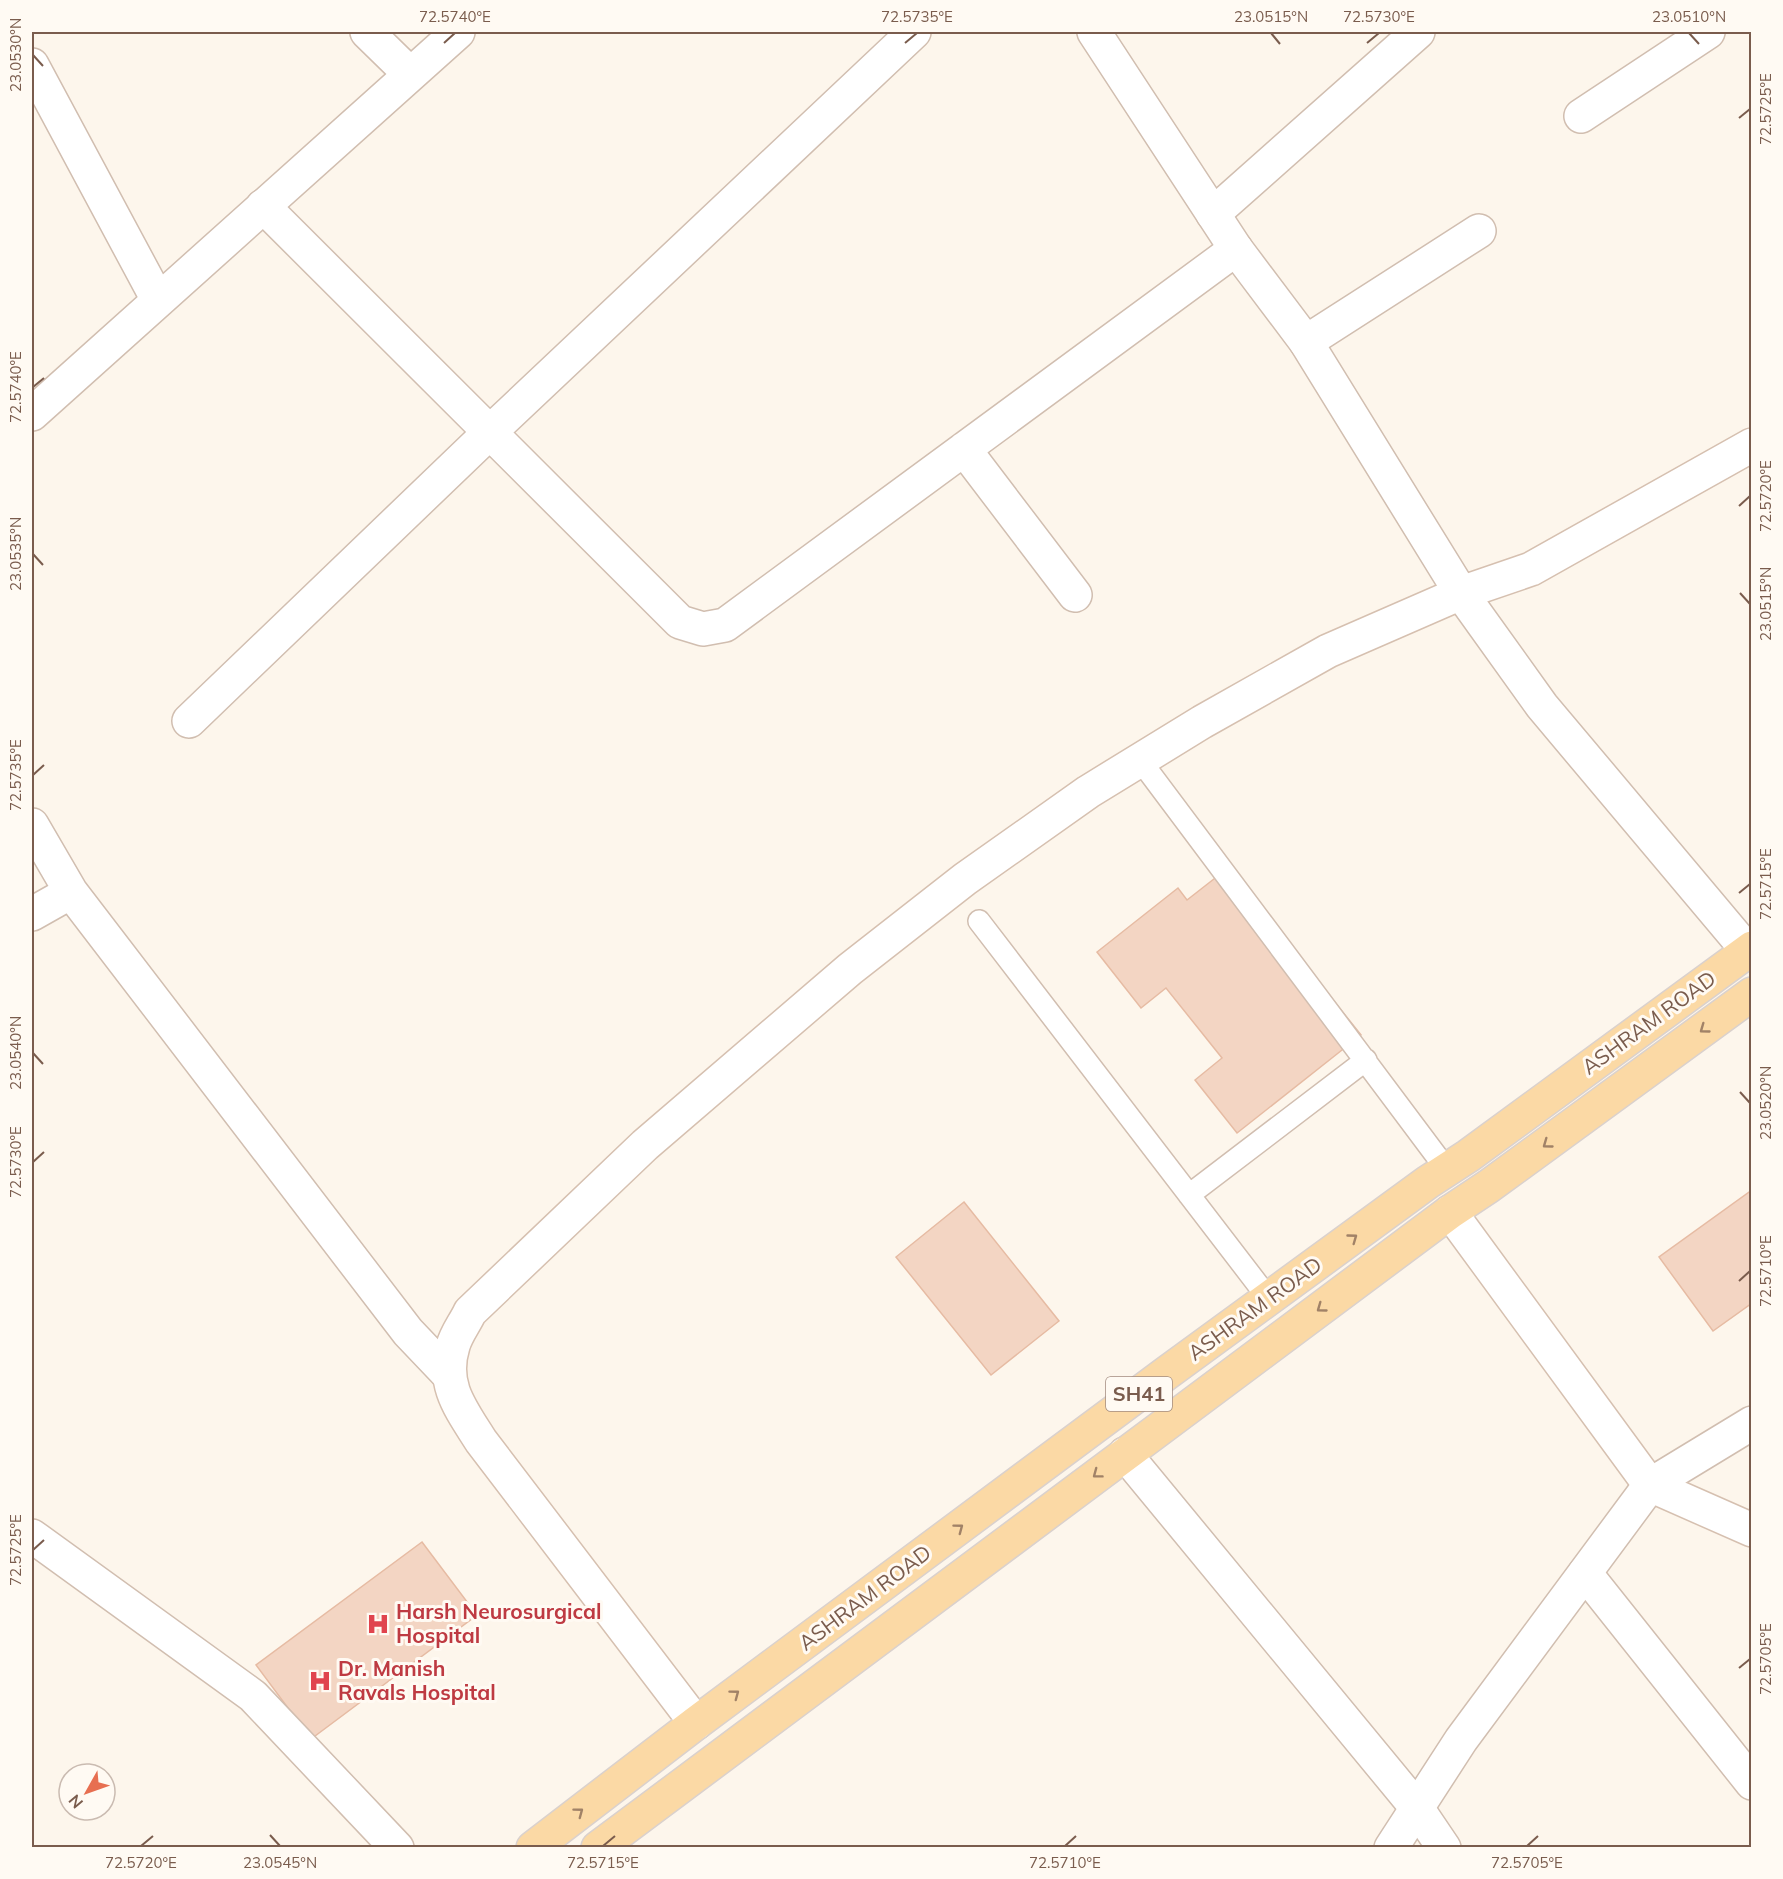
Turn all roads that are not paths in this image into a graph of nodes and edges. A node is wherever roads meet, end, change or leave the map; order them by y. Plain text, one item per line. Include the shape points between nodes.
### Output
1 (367, 32) edge
2 (458, 32) edge
3 (914, 32) edge
4 (1094, 32) edge
5 (1418, 32) edge
6 (1708, 32) edge
7 (32, 64) edge
8 (410, 74) junction
9 (1581, 116) dead end
10 (263, 206) junction
11 (1213, 214) junction
12 (1479, 231) dead end
13 (1236, 249) junction
14 (158, 300) junction
15 (1306, 342) junction
16 (32, 414) edge
17 (490, 432) junction
18 (1752, 444) edge
19 (964, 449) junction
20 (1461, 593) junction
21 (1075, 595) dead end
22 (189, 722) dead end
23 (1140, 760) junction
24 (32, 825) edge
25 (71, 892) junction
26 (32, 914) edge
27 (979, 921) dead end
28 (1750, 949) edge
29 (1752, 994) edge
30 (1366, 1060) junction
31 (1447, 1170) junction
32 (1189, 1195) junction
33 (1450, 1212) junction
34 (1269, 1299) junction
35 (448, 1374) junction
36 (1752, 1423) edge
37 (1125, 1454) junction
38 (1650, 1485) junction
39 (1752, 1530) edge
40 (32, 1536) edge
41 (1585, 1573) junction
42 (696, 1723) junction
43 (1752, 1783) edge
44 (1417, 1808) junction
45 (397, 1848) edge
46 (533, 1848) edge
47 (598, 1848) edge
48 (1391, 1848) edge
49 (1444, 1848) edge

1 - 8 street
2 - 8 street
3 - 17 street
4 - 11 street
5 - 11 street
6 - 9 street
7 - 14 street
8 - 10 street
10 - 14 street
10 - 17 street
11 - 13 street
12 - 15 street
13 - 15 street
13 - 19 street
14 - 16 street
15 - 20 street
17 - 19 street via 680,622 703,629 725,625
17 - 22 street
18 - 20 street via 1531,569
19 - 21 street
20 - 23 street via 1328,651
20 - 28 street via 1542,706
23 - 30 lane
23 - 35 street via 965,879 850,969 645,1144 470,1312 453,1345
24 - 25 street
25 - 26 street
25 - 35 street via 408,1332
27 - 32 lane
28 - 31 main road, ASHRAM ROAD / SH41
29 -> 33 main road, ASHRAM ROAD
30 - 31 lane
30 - 32 lane
34 -> 31 main road, ASHRAM ROAD / SH41
32 - 34 lane
33 -> 37 main road, ASHRAM ROAD
33 - 38 street
42 -> 34 main road, ASHRAM ROAD / SH41
35 - 42 street via 458,1406 482,1441
36 - 38 street
37 - 44 street
37 -> 47 main road, ASHRAM ROAD
38 - 39 street
38 - 41 street
40 - 45 street via 253,1696
41 - 43 street
41 - 44 street via 1461,1740
46 -> 42 main road, ASHRAM ROAD / SH41
44 - 48 street
44 - 49 street

